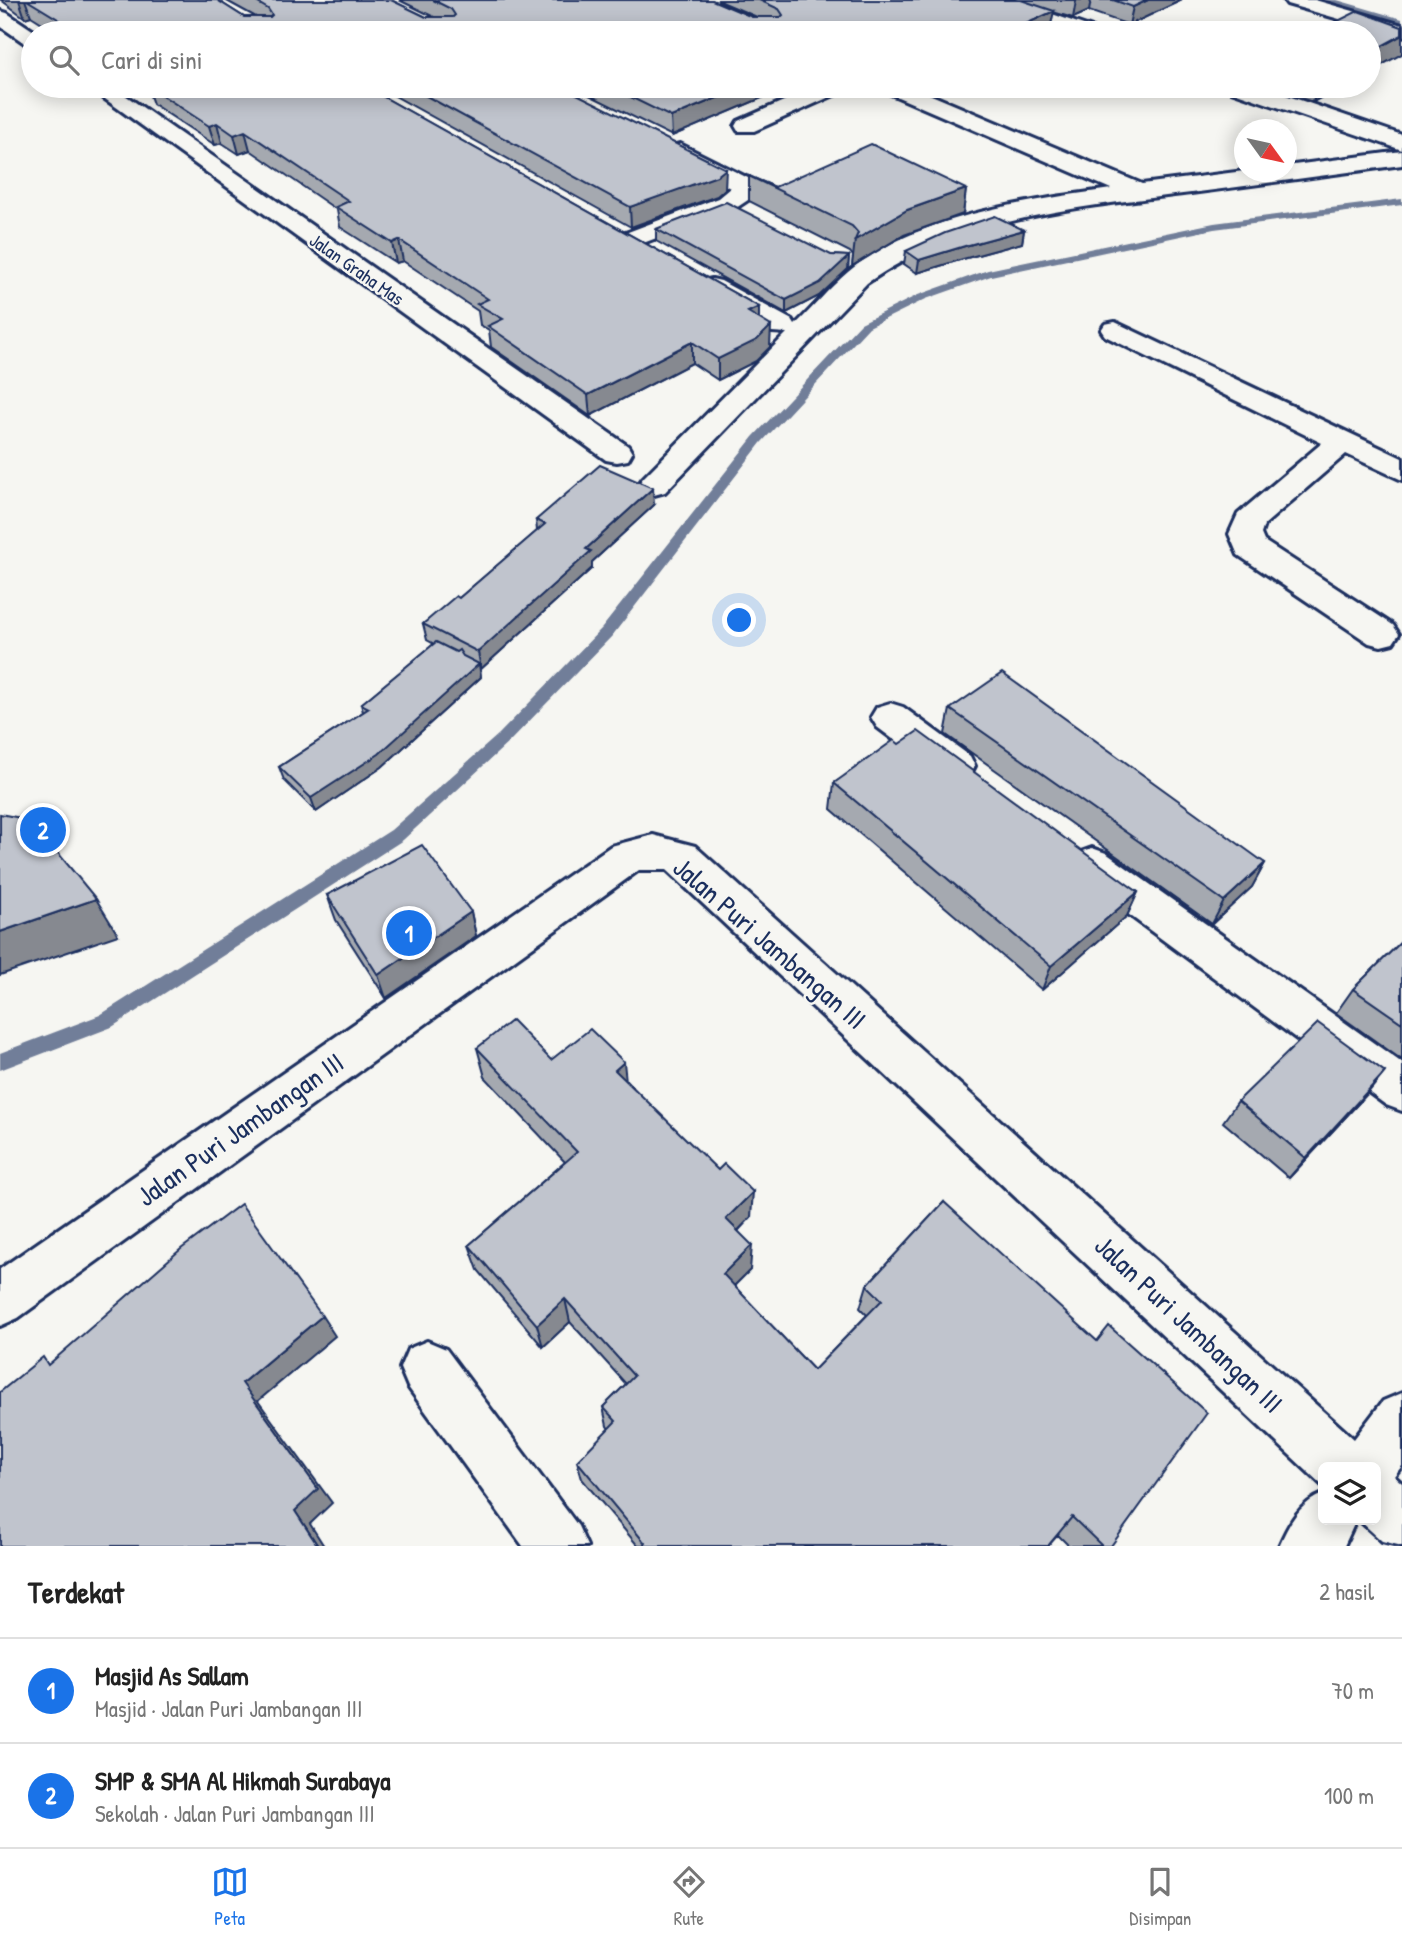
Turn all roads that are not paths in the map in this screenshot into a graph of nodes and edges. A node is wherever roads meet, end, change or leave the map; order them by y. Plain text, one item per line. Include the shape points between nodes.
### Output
1 (993, 0) edge
2 (1294, 0) edge
3 (1359, 0) edge
4 (1402, 12) edge
5 (0, 17) edge
6 (1053, 21) edge
7 (1367, 21) edge
8 (1381, 25) edge
9 (1402, 31) edge
10 (21, 32) edge
11 (115, 98) edge
12 (808, 98) edge
13 (920, 98) edge
14 (1273, 98) edge
15 (746, 126) dead end
16 (656, 139) edge
17 (1402, 143) edge
18 (1402, 158) edge
19 (1139, 192) junction
20 (605, 226) edge
21 (629, 240) junction
22 (652, 253) edge
23 (688, 273) edge
24 (782, 326) dead end
25 (1115, 330) dead end
26 (1343, 441) junction
27 (617, 453) dead end
28 (1402, 470) edge
29 (654, 485) edge
30 (1381, 634) dead end
31 (890, 718) dead end
32 (990, 790) edge
33 (1057, 839) edge
34 (1402, 1090) edge
35 (0, 1300) edge
36 (428, 1368) dead end
37 (1402, 1420) edge
38 (1339, 1462) edge
39 (1371, 1462) edge
40 (1381, 1502) edge
41 (1402, 1521) edge
42 (1324, 1525) edge
43 (558, 1546) edge
44 (1308, 1546) edge

1 - 6 street
2 - 7 street
3 - 4 street
5 - 10 street
8 - 9 street
11 - 27 street, Jalan Graha Mas
12 - 15 street
13 - 19 street
14 - 17 street
16 - 21 street via 743,185 738,209
18 - 19 street
19 - 29 street via 1030,209 932,235 888,254 858,277
20 - 21 street
21 - 22 street
23 - 24 street
25 - 26 street
26 - 28 street
26 - 30 street via 1249,521 1245,534 1250,547
31 - 32 street
33 - 34 street
35 - 38 street, Jalan Puri Jambangan III via 625,859 637,853 663,852 681,858
36 - 43 street
37 - 39 street
40 - 41 street
42 - 44 street

